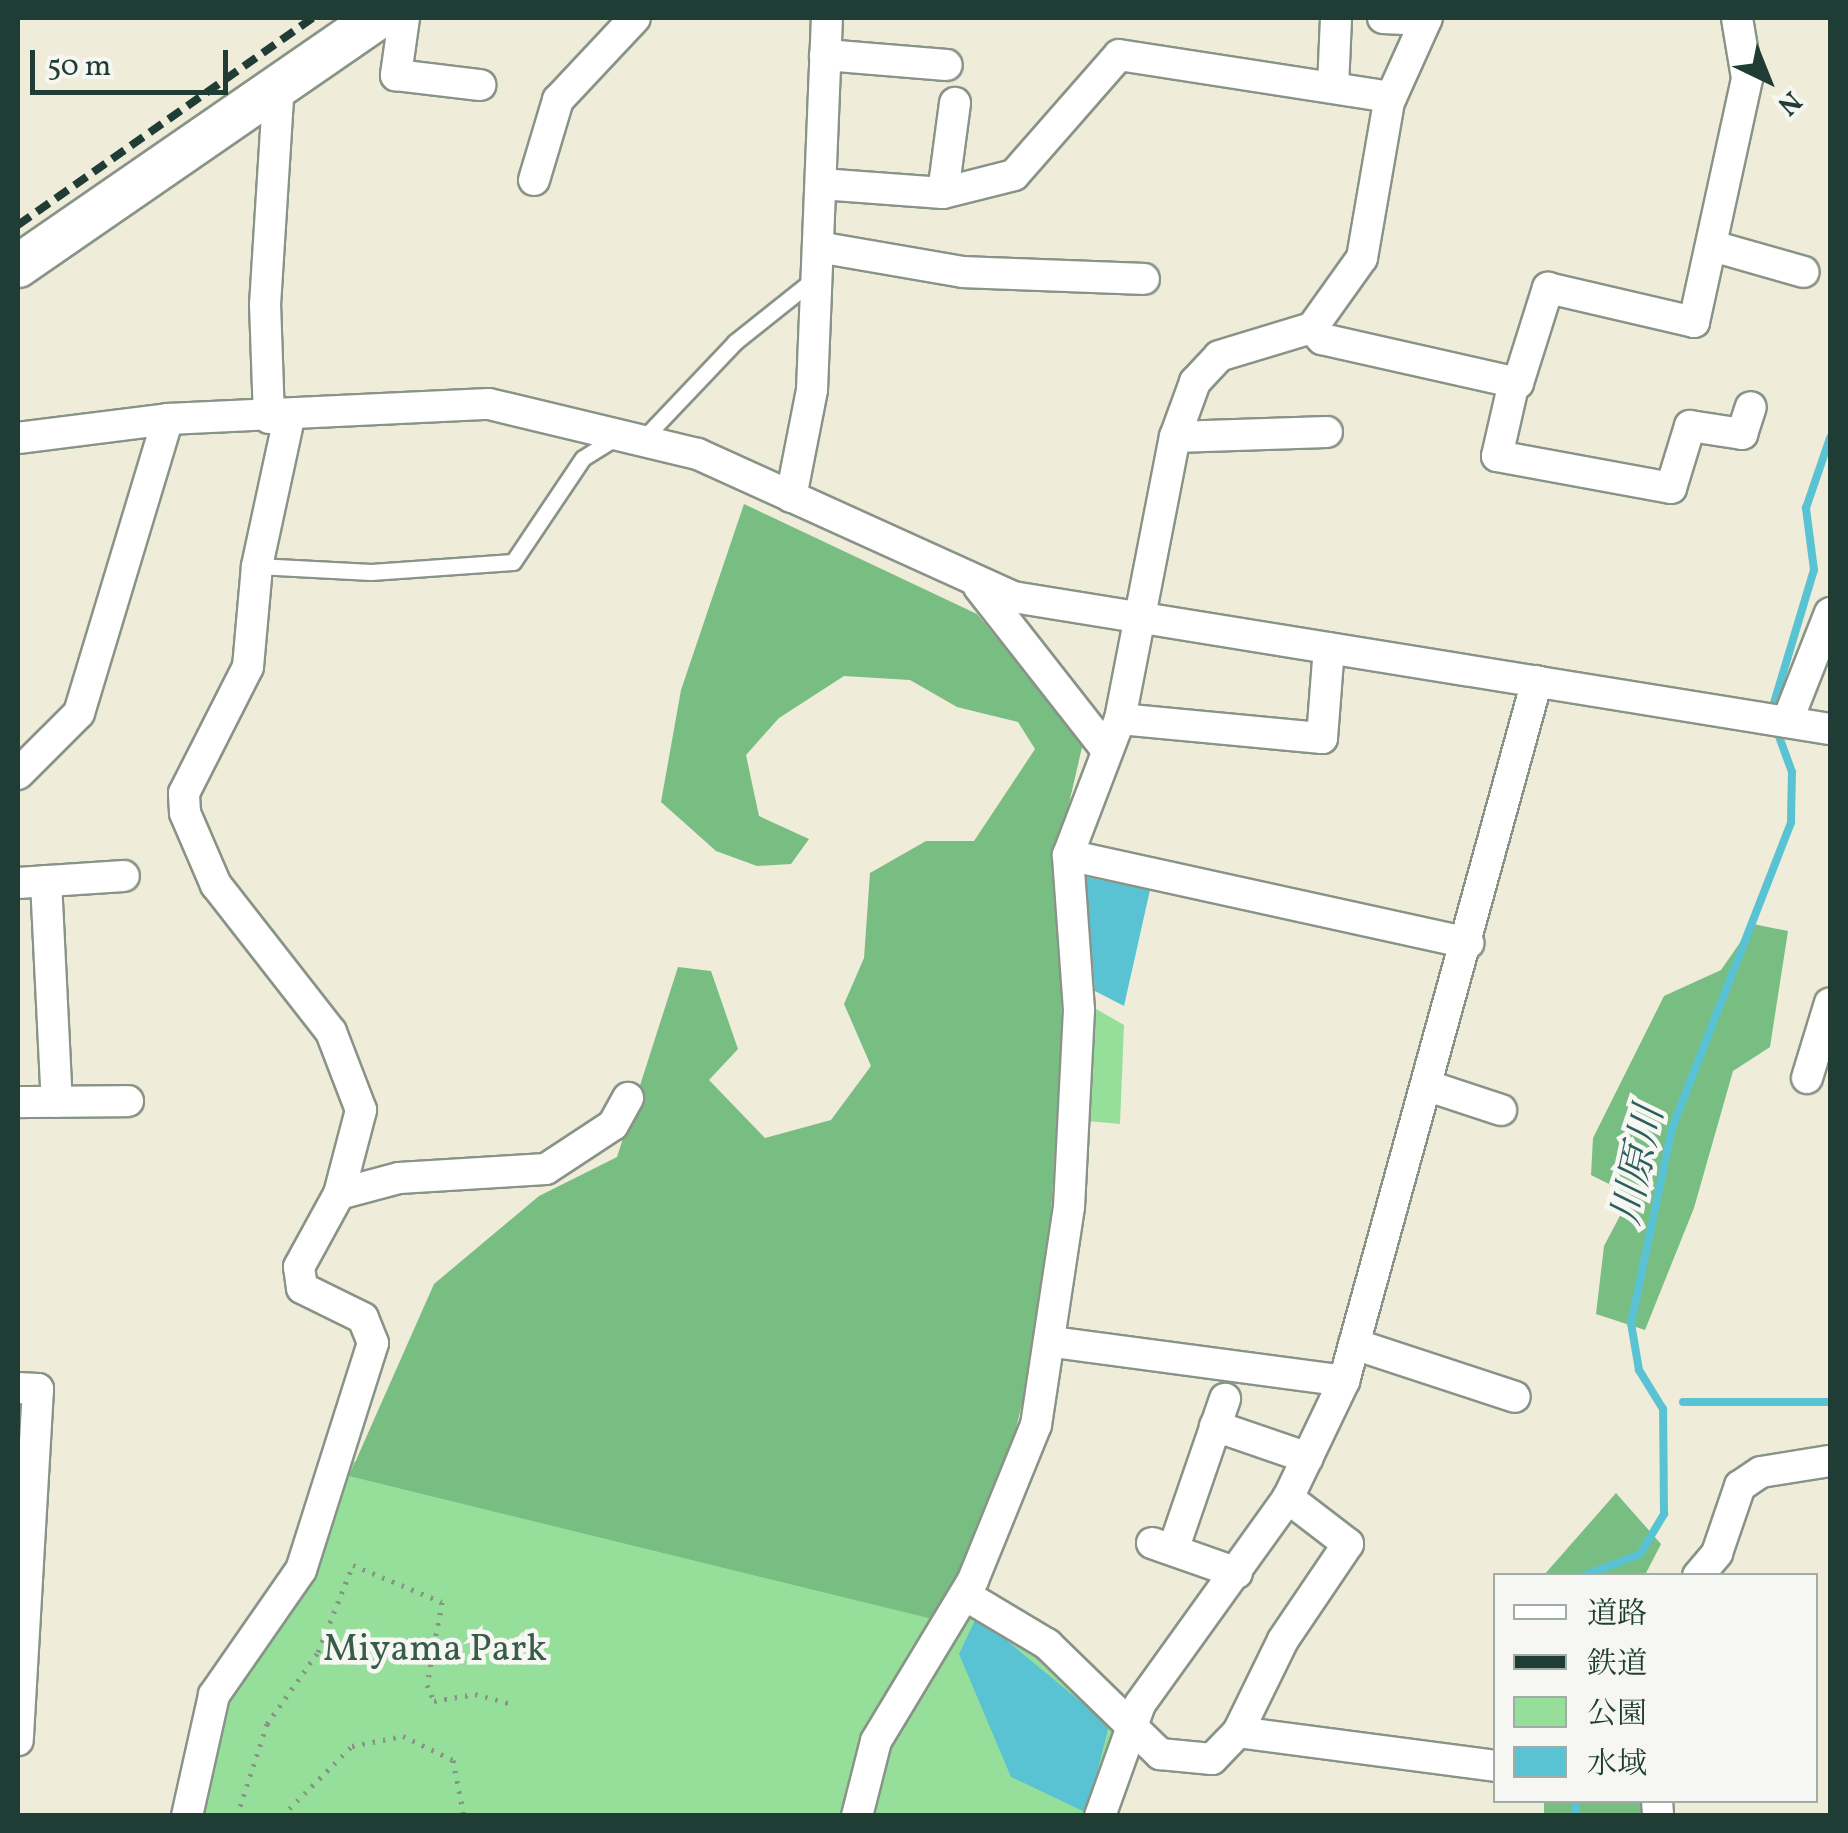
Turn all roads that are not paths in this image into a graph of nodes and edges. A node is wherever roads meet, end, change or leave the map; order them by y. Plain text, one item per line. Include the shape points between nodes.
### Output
1 (377, 18) edge
2 (404, 18) edge
3 (635, 18) edge
4 (827, 18) edge
5 (1336, 18) edge
6 (1383, 18) edge
7 (1737, 18) edge
8 (1426, 19) edge
9 (826, 55) junction
10 (947, 64) dead end
11 (279, 85) junction
12 (480, 85) dead end
13 (1332, 87) junction
14 (1391, 97) junction
15 (955, 103) dead end
16 (534, 180) dead end
17 (820, 184) junction
18 (943, 193) junction
19 (1716, 247) junction
20 (817, 262) junction
21 (18, 266) edge
22 (1804, 272) dead end
23 (1144, 279) dead end
24 (1312, 328) junction
25 (1514, 382) junction
26 (1752, 407) dead end
27 (279, 418) junction
28 (168, 419) junction
29 (1327, 432) dead end
30 (634, 435) junction
31 (1176, 437) junction
32 (18, 438) edge
33 (791, 497) junction
34 (257, 566) junction
35 (978, 587) junction
36 (1830, 613) edge
37 (1142, 617) junction
38 (1329, 648) junction
39 (1538, 681) junction
40 (1120, 718) junction
41 (1786, 722) junction
42 (1830, 730) edge
43 (1107, 750) junction
44 (18, 774) edge
45 (1068, 855) junction
46 (124, 876) dead end
47 (32, 882) edge
48 (1468, 943) junction
49 (1830, 1003) edge
50 (1807, 1078) dead end
51 (1428, 1086) junction
52 (628, 1098) dead end
53 (128, 1100) dead end
54 (18, 1102) edge
55 (57, 1102) junction
56 (1501, 1110) dead end
57 (339, 1194) junction
58 (1053, 1342) junction
59 (1354, 1344) junction
60 (1344, 1381) junction
61 (18, 1388) edge
62 (1515, 1397) dead end
63 (1308, 1458) junction
64 (1830, 1461) edge
65 (1288, 1498) junction
66 (1237, 1573) junction
67 (1700, 1573) edge
68 (965, 1595) junction
69 (1131, 1728) junction
70 (1238, 1732) junction
71 (18, 1740) edge
72 (1493, 1766) edge
73 (187, 1816) edge
74 (857, 1816) edge
75 (1100, 1816) edge

1 - 11 street
2 - 12 street via 396,75
3 - 16 street via 558,100
4 - 9 street
5 - 13 street
6 - 8 street
7 - 19 street via 1747,78
8 - 14 street
9 - 10 street
9 - 17 street
11 - 21 street
11 - 27 street via 265,305
13 - 14 street
13 - 18 street via 1119,56 1014,176
14 - 24 street via 1362,258
15 - 18 street
17 - 18 street
17 - 20 street
19 - 22 street
19 - 25 street via 1694,322 1548,288
20 - 23 street
20 - 30 lane
20 - 33 street via 812,390
24 - 25 street via 1322,338
24 - 31 street via 1219,356 1194,382
25 - 26 street via 1497,456 1671,488 1690,426 1742,434
27 - 28 street
27 - 30 street via 452,402
27 - 34 street
28 - 32 street
28 - 44 street via 79,712
29 - 31 street
30 - 33 street
30 - 34 lane via 583,458 514,562 371,572
31 - 37 street
33 - 35 street
34 - 57 street via 248,667 184,793 184,812 216,885 331,1032 361,1110
35 - 37 street
35 - 43 street
36 - 41 street
37 - 38 street
37 - 40 street
38 - 39 street
38 - 40 street via 1322,738
39 - 41 street
39 - 48 street
40 - 43 street
41 - 42 street
43 - 45 street
45 - 48 street
45 - 58 street via 1079,1010
46 - 47 street
47 - 55 street
48 - 51 street
49 - 50 street
51 - 56 street
51 - 59 street
52 - 57 street via 614,1125 546,1169 399,1178
53 - 55 street
54 - 55 street
57 - 73 street via 299,1267 302,1288 363,1318 373,1343 301,1570 214,1695
58 - 60 street
58 - 68 street via 1019,1479
59 - 60 street
59 - 62 street
60 - 63 street
61 - 71 street via 38,1389
63 - 65 street
63 - 66 street via 1220,1412 1162,1546
64 - 67 street via 1761,1472 1740,1486 1717,1553
65 - 66 street
65 - 70 street via 1348,1544 1283,1640
66 - 69 street via 1180,1643
68 - 69 street via 1047,1644
68 - 74 street via 876,1741
69 - 70 street via 1160,1754 1212,1759
69 - 75 street
70 - 72 street

